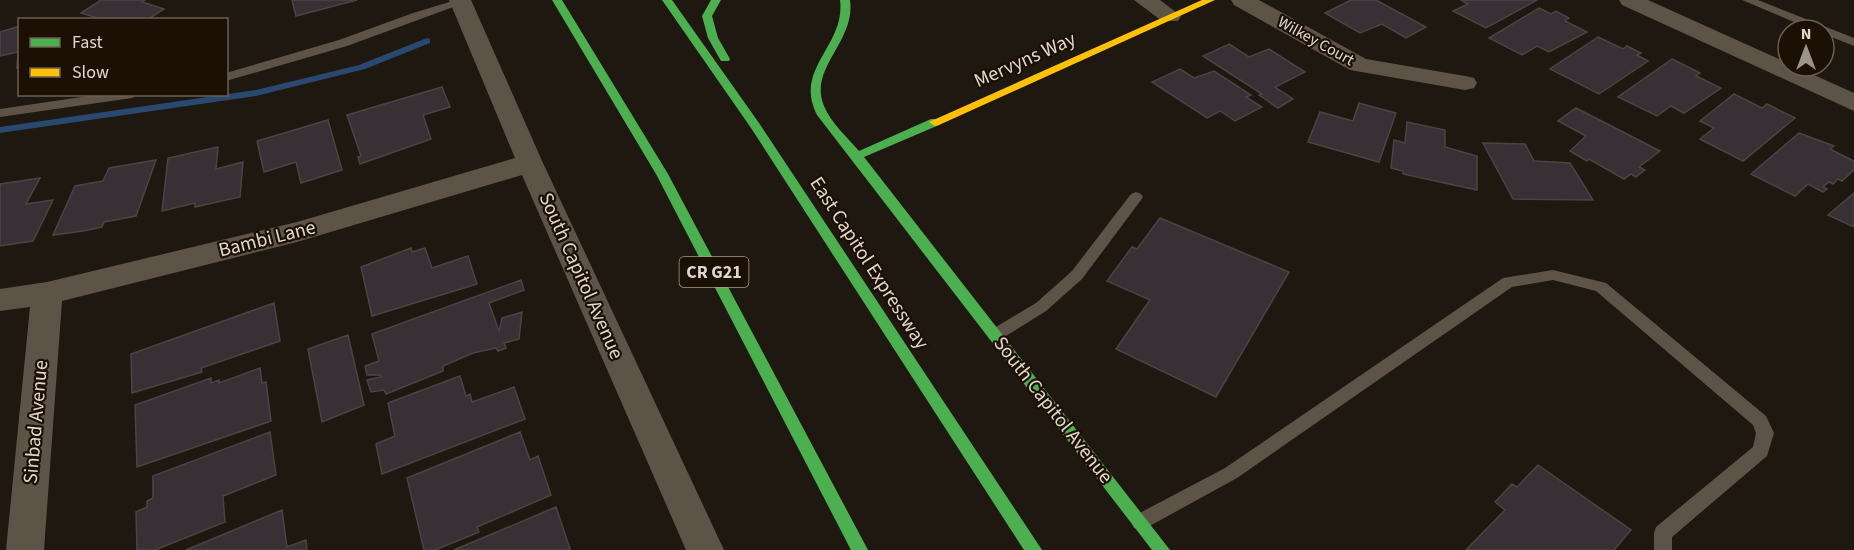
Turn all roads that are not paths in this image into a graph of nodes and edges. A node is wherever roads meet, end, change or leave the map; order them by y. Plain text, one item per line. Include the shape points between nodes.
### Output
1 (557, 0) edge
2 (668, 0) edge
3 (716, 0) edge
4 (845, 0) edge
5 (1145, 0) edge
6 (1210, 0) edge
7 (1242, 0) edge
8 (1630, 0) edge
9 (1748, 0) edge
10 (461, 1) edge
11 (1170, 16) junction
12 (1794, 18) edge
13 (1836, 35) edge
14 (1854, 42) edge
15 (228, 76) edge
16 (1465, 83) dead end
17 (118, 96) edge
18 (1854, 103) edge
19 (0, 113) edge
20 (755, 126) junction
21 (857, 156) junction
22 (530, 163) junction
23 (1136, 197) dead end
24 (47, 293) junction
25 (0, 300) edge
26 (995, 335) junction
27 (1140, 522) junction
28 (26, 550) edge
29 (705, 550) edge
30 (860, 550) edge
31 (1035, 550) edge
32 (1162, 550) edge
33 (1663, 550) edge

1 - 30 main road, CR G21 via 662,174
2 - 20 main road, East Capitol Expressway
3 - 20 main road via 707,16 713,38
4 - 21 main road, South Capitol Avenue via 849,15 819,68 816,100
5 - 11 street
6 - 11 main road, Mervyns Way
7 - 16 street, Wilkey Court via 1359,65
8 - 18 street
9 - 12 lane
10 - 15 lane via 343,44
10 - 22 street, South Capitol Avenue
11 - 21 main road, Mervyns Way
13 - 14 lane
17 - 19 lane
20 - 31 main road, East Capitol Expressway
21 - 26 main road, South Capitol Avenue
22 - 24 street, Bambi Lane via 297,232
22 - 29 street, South Capitol Avenue
23 - 26 lane via 1077,275 1041,307
24 - 25 street, Bambi Lane
24 - 28 street, Sinbad Avenue
26 - 27 main road, South Capitol Avenue
27 - 32 main road, South Capitol Avenue
27 - 33 lane via 1231,473 1508,282 1553,275 1601,287 1760,421 1765,433 1761,451 1663,533

